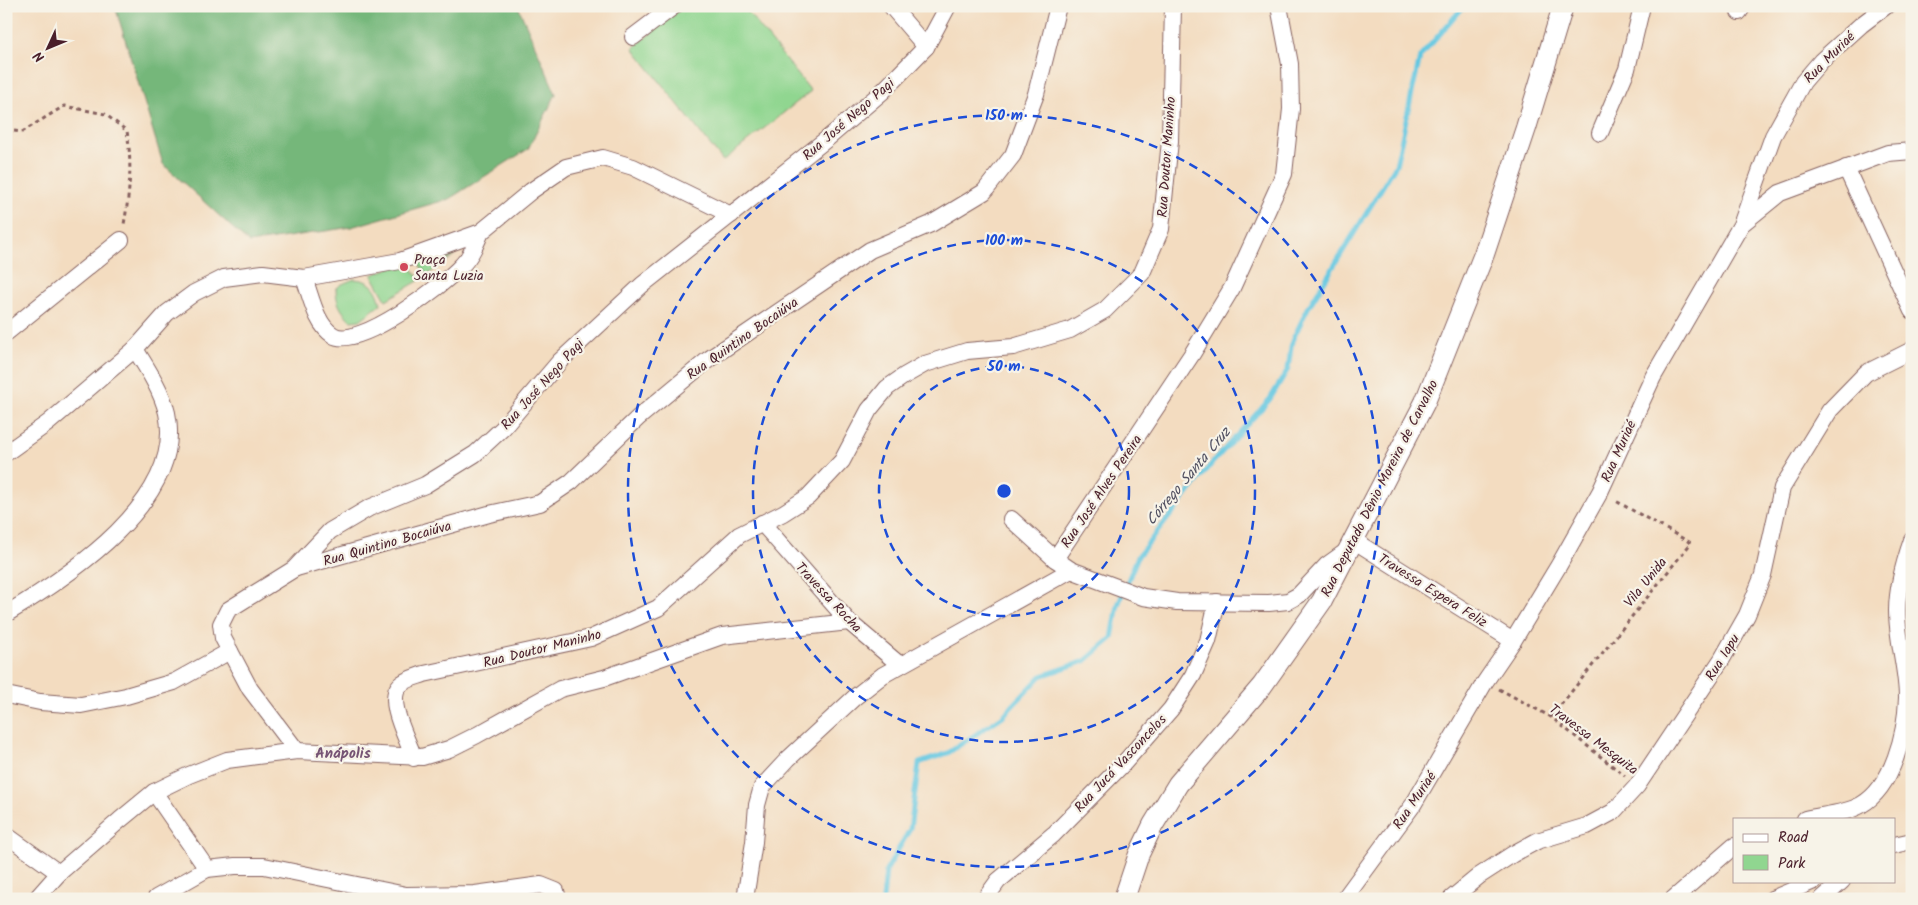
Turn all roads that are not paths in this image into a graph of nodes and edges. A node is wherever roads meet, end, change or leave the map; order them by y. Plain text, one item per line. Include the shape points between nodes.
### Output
1 (674, 6) edge
2 (891, 6) edge
3 (948, 6) edge
4 (1058, 6) edge
5 (1173, 6) edge
6 (1279, 6) edge
7 (1563, 6) edge
8 (1642, 6) edge
9 (1886, 6) edge
10 (633, 37) dead end
11 (926, 46) junction
12 (1600, 134) dead end
13 (1912, 150) edge
14 (1846, 168) junction
15 (731, 215) junction
16 (1741, 225) junction
17 (481, 232) junction
18 (121, 240) road end
19 (304, 278) junction
20 (1912, 311) edge
21 (6, 333) edge
22 (135, 349) junction
23 (1912, 350) edge
24 (6, 453) edge
25 (1011, 519) dead end
26 (762, 523) junction
27 (1912, 540) edge
28 (1351, 544) junction
29 (1055, 559) junction
30 (294, 569) junction
31 (1071, 570) junction
32 (1217, 602) junction
33 (6, 614) edge
34 (849, 622) junction
35 (1514, 641) junction
36 (230, 651) junction
37 (900, 665) junction
38 (6, 695) edge
39 (297, 751) junction
40 (414, 758) junction
41 (154, 792) junction
42 (1809, 818) edge
43 (6, 835) edge
44 (1912, 841) edge
45 (1896, 845) edge
46 (1733, 847) edge
47 (207, 869) junction
48 (60, 873) junction
49 (1812, 882) edge
50 (1841, 882) edge
51 (156, 898) edge
52 (36, 899) edge
53 (558, 899) edge
54 (745, 899) edge
55 (985, 899) edge
56 (1124, 899) edge
57 (1344, 899) edge
58 (1451, 899) edge
59 (1673, 899) edge
60 (1772, 899) edge
61 (1822, 899) edge

1 - 10 street
2 - 11 street
3 - 11 street, Rua José Nego Pagi
4 - 30 street, Rua Quintino Bocaiúva via 1036,94 1013,155 984,192 931,224 870,250 709,359 639,417 571,482 540,503 489,514
5 - 26 street, Rua Doutor Maninho via 1166,189 1161,229 1142,273 1105,310 1070,330 1013,347 967,351 925,364 904,376 887,388 869,410 842,461 808,497
6 - 29 street, Rua José Alves Pereira via 1290,64 1291,109 1284,174 1232,288 1192,354
7 - 28 street, Rua Deputado Dênio Moreira de Carvalho via 1484,254 1454,332 1426,402
8 - 12 street via 1627,69
9 - 16 street, Rua Muriaé via 1821,61 1803,82 1773,136
11 - 15 street, Rua José Nego Pagi via 875,98
13 - 14 street via 1888,153
14 - 16 street via 1780,193
14 - 20 street
15 - 17 street via 633,167 603,158 566,167
15 - 30 street, Rua José Nego Pagi via 642,285 580,342 503,428 474,454 425,485 369,508 330,531
16 - 35 street, Rua Muriaé via 1653,377 1600,492
17 - 19 street via 400,261
17 - 19 street via 474,249 450,278 367,332 351,338 335,337 324,328
18 - 21 street
19 - 22 street via 263,273 224,278 194,293 167,313
22 - 24 street via 48,424
22 - 33 street via 167,412 169,442 161,473 114,536 44,591
23 - 58 street, Rua Iapu via 1866,374 1830,410 1782,488 1763,575 1747,615 1637,786 1613,812 1587,826 1537,841 1479,876
25 - 29 street
26 - 34 street, Travessa Rocha
26 - 40 street, Rua Doutor Maninho via 739,535 658,608 632,621 591,638 424,674 400,685 394,704
27 - 42 street via 1902,568 1897,611 1907,697 1893,765 1882,786 1860,806
28 - 32 street via 1299,595 1288,601
28 - 35 street, Travessa Espera Feliz
28 - 56 street, Rua Deputado Dênio Moreira de Carvalho via 1322,601 1284,656 1178,784 1153,825
29 - 31 street, Rua José Alves Pereira
30 - 36 street, Rua José Nego Pagi via 228,610 221,624 223,638
31 - 32 street via 1143,597 1177,602
31 - 37 street, Rua José Alves Pereira
32 - 55 street, Rua Jucá Vasconcelos via 1208,641 1193,676 1170,708 1124,763 1054,834 998,881
34 - 37 street, Travessa Rocha
34 - 40 street via 722,636 629,670 560,689 449,749
35 - 57 street, Rua Muriaé via 1485,682 1413,805
36 - 38 street via 174,682 81,705
36 - 39 street, Rua José Nego Pagi via 250,689
37 - 54 street, Rua José Alves Pereira via 855,697 762,787
39 - 40 street
39 - 41 street via 226,760
41 - 47 street
41 - 48 street
43 - 48 street
44 - 45 street
46 - 59 street
47 - 51 street
47 - 53 street via 264,866 406,895 475,894 541,885 556,891
48 - 52 street
49 - 60 street
50 - 61 street

